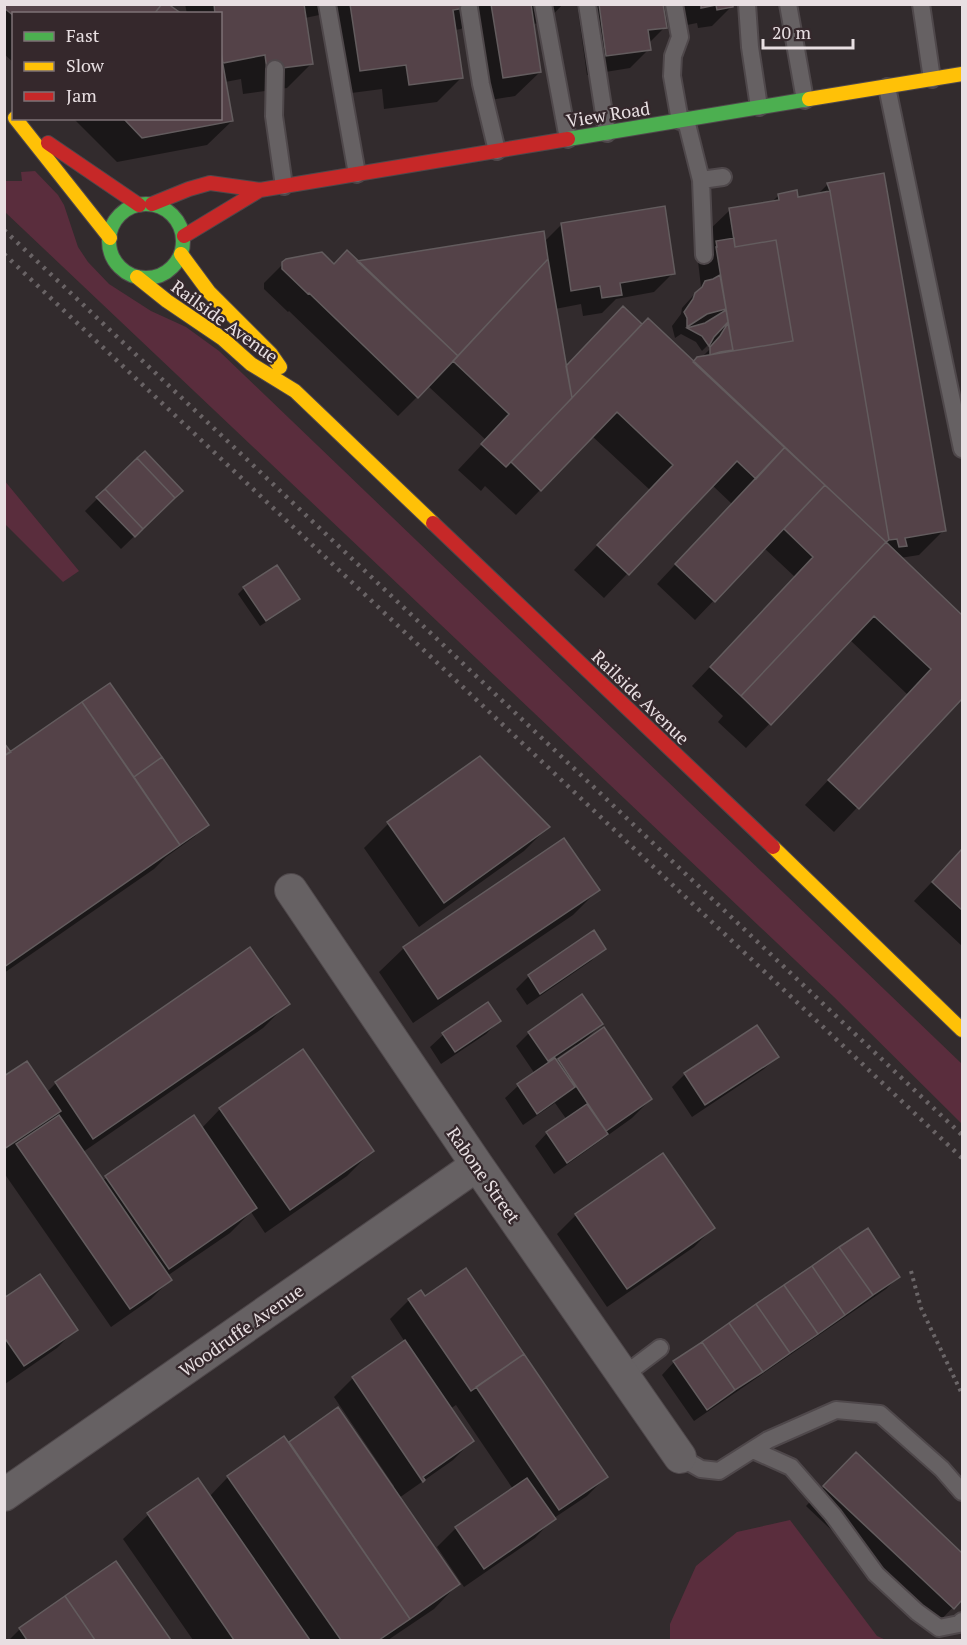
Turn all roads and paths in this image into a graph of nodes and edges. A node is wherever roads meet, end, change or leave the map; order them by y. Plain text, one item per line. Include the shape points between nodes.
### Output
1 (327, 4) edge
2 (543, 4) edge
3 (587, 4) edge
4 (674, 4) edge
5 (747, 4) edge
6 (788, 4) edge
7 (921, 4) edge
8 (469, 8) dead end
9 (275, 69) dead end
10 (963, 74) edge
11 (932, 79) junction
12 (886, 87) junction
13 (805, 100) junction
14 (759, 108) junction
15 (16, 120) edge
16 (683, 120) junction
17 (607, 133) junction
18 (568, 139) junction
19 (497, 151) junction
20 (357, 174) junction
21 (723, 177) dead end
22 (701, 180) junction
23 (284, 186) junction
24 (260, 190) junction
25 (145, 205) junction
26 (184, 236) junction
27 (110, 238) junction
28 (181, 254) junction
29 (704, 255) dead end
30 (137, 277) junction
31 (295, 391) junction
32 (963, 449) edge
33 (291, 891) dead end
34 (963, 1030) edge
35 (477, 1165) junction
36 (911, 1271) dead end
37 (660, 1348) dead end
38 (623, 1376) junction
39 (963, 1394) edge
40 (753, 1450) junction
41 (680, 1457) joint
42 (963, 1492) edge
43 (4, 1495) edge
44 (963, 1621) edge

1 - 20 lane
2 - 18 lane
3 - 17 lane
4 - 16 lane via 680,37 673,56 672,76
5 - 14 lane
6 - 13 lane
7 - 11 lane
8 - 19 lane
9 - 23 lane via 274,116
10 - 11 main road, View Road
11 - 12 main road, View Road
12 - 13 main road, View Road
12 - 32 lane
13 - 14 main road, View Road
14 - 16 main road, View Road
15 - 25 main road via 115,190
15 - 27 main road
16 - 17 main road, View Road
16 - 22 lane
17 - 18 main road, View Road
18 - 19 main road, View Road
19 - 20 main road, View Road
20 - 23 main road, View Road
21 - 22 lane
22 - 29 lane
23 - 24 main road, View Road
24 - 25 main road, View Road via 210,183
24 - 26 main road, View Road
25 - 26 main road via 165,209
25 - 27 main road via 127,210 117,219
26 - 28 main road
27 - 30 main road via 116,262
28 - 30 main road via 175,265 162,274
28 - 31 main road, Railside Avenue via 209,292 271,354
30 - 31 main road, Railside Avenue via 251,364
31 - 34 main road, Railside Avenue
33 - 35 street, Rabone Street
35 - 38 street, Rabone Street
35 - 43 street, Woodruffe Avenue
36 - 39 path via 921,1308
37 - 38 lane
38 - 41 street, Rabone Street
40 - 41 lane via 719,1471 701,1469
40 - 42 lane via 836,1410 880,1413
40 - 44 lane via 791,1467 833,1515 876,1575 917,1612 939,1628

